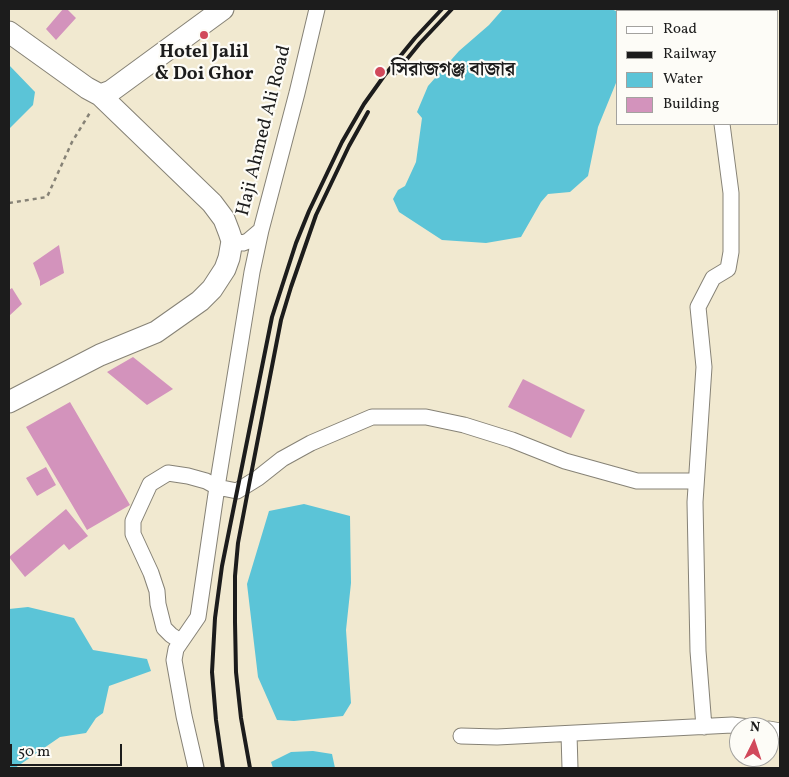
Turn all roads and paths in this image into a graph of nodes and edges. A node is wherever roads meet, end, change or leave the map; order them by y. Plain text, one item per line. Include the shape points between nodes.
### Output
1 (223, 9) edge
2 (317, 9) edge
3 (9, 32) edge
4 (100, 95) junction
5 (722, 125) edge
6 (9, 203) edge
7 (261, 230) junction
8 (232, 242) junction
9 (225, 269) junction
10 (252, 272) junction
11 (9, 402) edge
12 (696, 481) junction
13 (217, 487) junction
14 (180, 641) junction
15 (729, 725) edge
16 (704, 727) junction
17 (569, 734) junction
18 (461, 736) dead end
19 (196, 768) edge
20 (570, 768) edge

1 - 4 main road
2 - 7 street, Haji Ahmed Ali Road
3 - 4 main road
4 - 6 path via 72,142 47,197
4 - 8 main road via 212,203 224,219
5 - 12 street via 731,193 731,252 728,269 713,278 698,307 704,367
7 - 8 street, Haji Ahmed Ali Road via 248,241
7 - 10 street
8 - 9 main road
9 - 10 street via 242,258 249,263
9 - 11 main road via 200,302 156,332
10 - 13 street
12 - 13 street via 637,481 565,461 464,425 426,417 372,417 311,443 237,491
12 - 16 street via 698,632
13 - 14 street via 198,617
13 - 14 street via 206,481 168,473 150,484 133,521 133,534 151,572 164,628
14 - 19 street via 174,660
15 - 16 street
16 - 17 street
17 - 18 street
17 - 20 street

